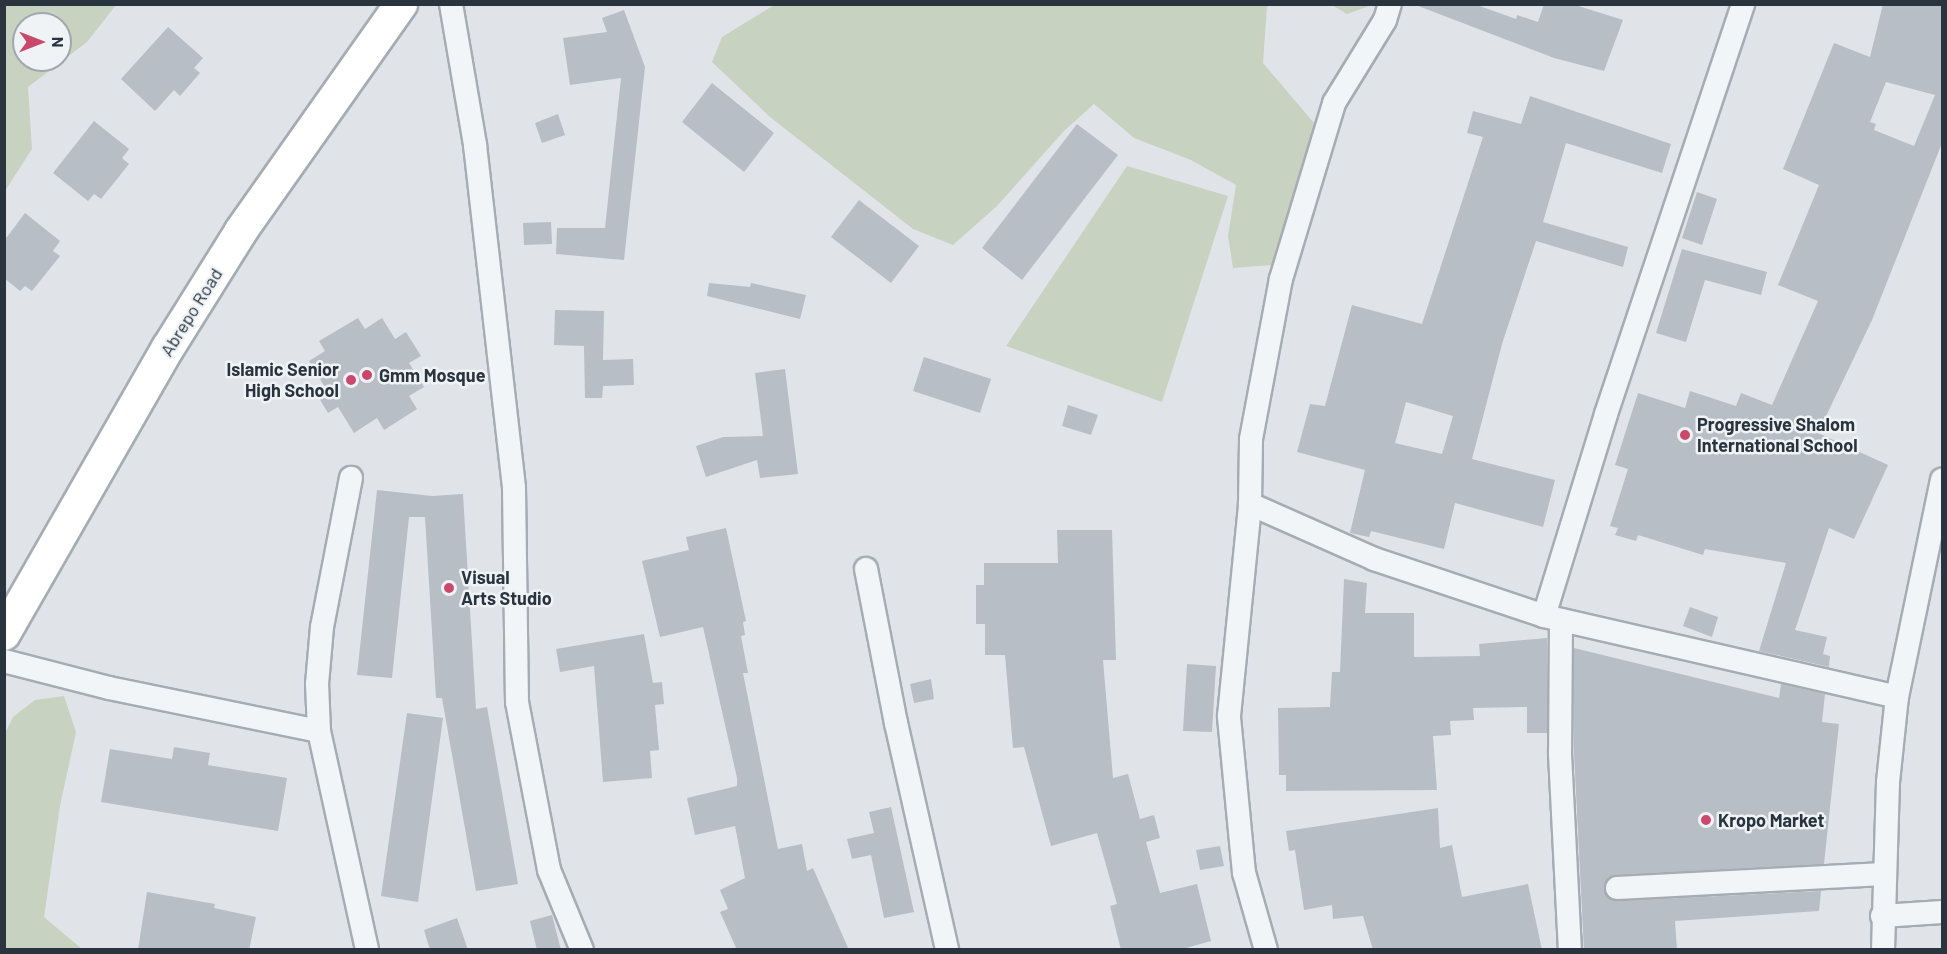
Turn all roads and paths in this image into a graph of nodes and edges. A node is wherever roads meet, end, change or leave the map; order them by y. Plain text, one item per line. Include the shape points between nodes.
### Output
1 (401, 4) edge
2 (451, 4) edge
3 (1390, 4) edge
4 (1743, 4) edge
5 (351, 478) dead end
6 (1942, 480) edge
7 (1250, 504) junction
8 (866, 569) dead end
9 (1553, 618) junction
10 (4, 634) edge
11 (4, 661) edge
12 (1897, 697) junction
13 (319, 731) junction
14 (1884, 874) junction
15 (1617, 888) dead end
16 (1942, 912) edge
17 (1882, 916) junction
18 (367, 950) edge
19 (582, 950) edge
20 (947, 950) edge
21 (1266, 950) edge
22 (1570, 950) edge
23 (1883, 950) edge

1 - 10 main road, Abrepo Road via 234,241
2 - 19 street via 475,146 514,488 517,702 549,870
3 - 7 street via 1385,20 1334,103 1281,279 1251,439
4 - 9 street via 1606,414
5 - 13 street via 322,627 317,684
6 - 12 street
7 - 9 street via 1374,559
7 - 21 street via 1229,716 1244,873
8 - 20 street
9 - 12 street
9 - 22 street
11 - 13 street via 109,688
12 - 14 street
13 - 18 street
14 - 15 street
14 - 17 street
16 - 17 street
17 - 23 street

